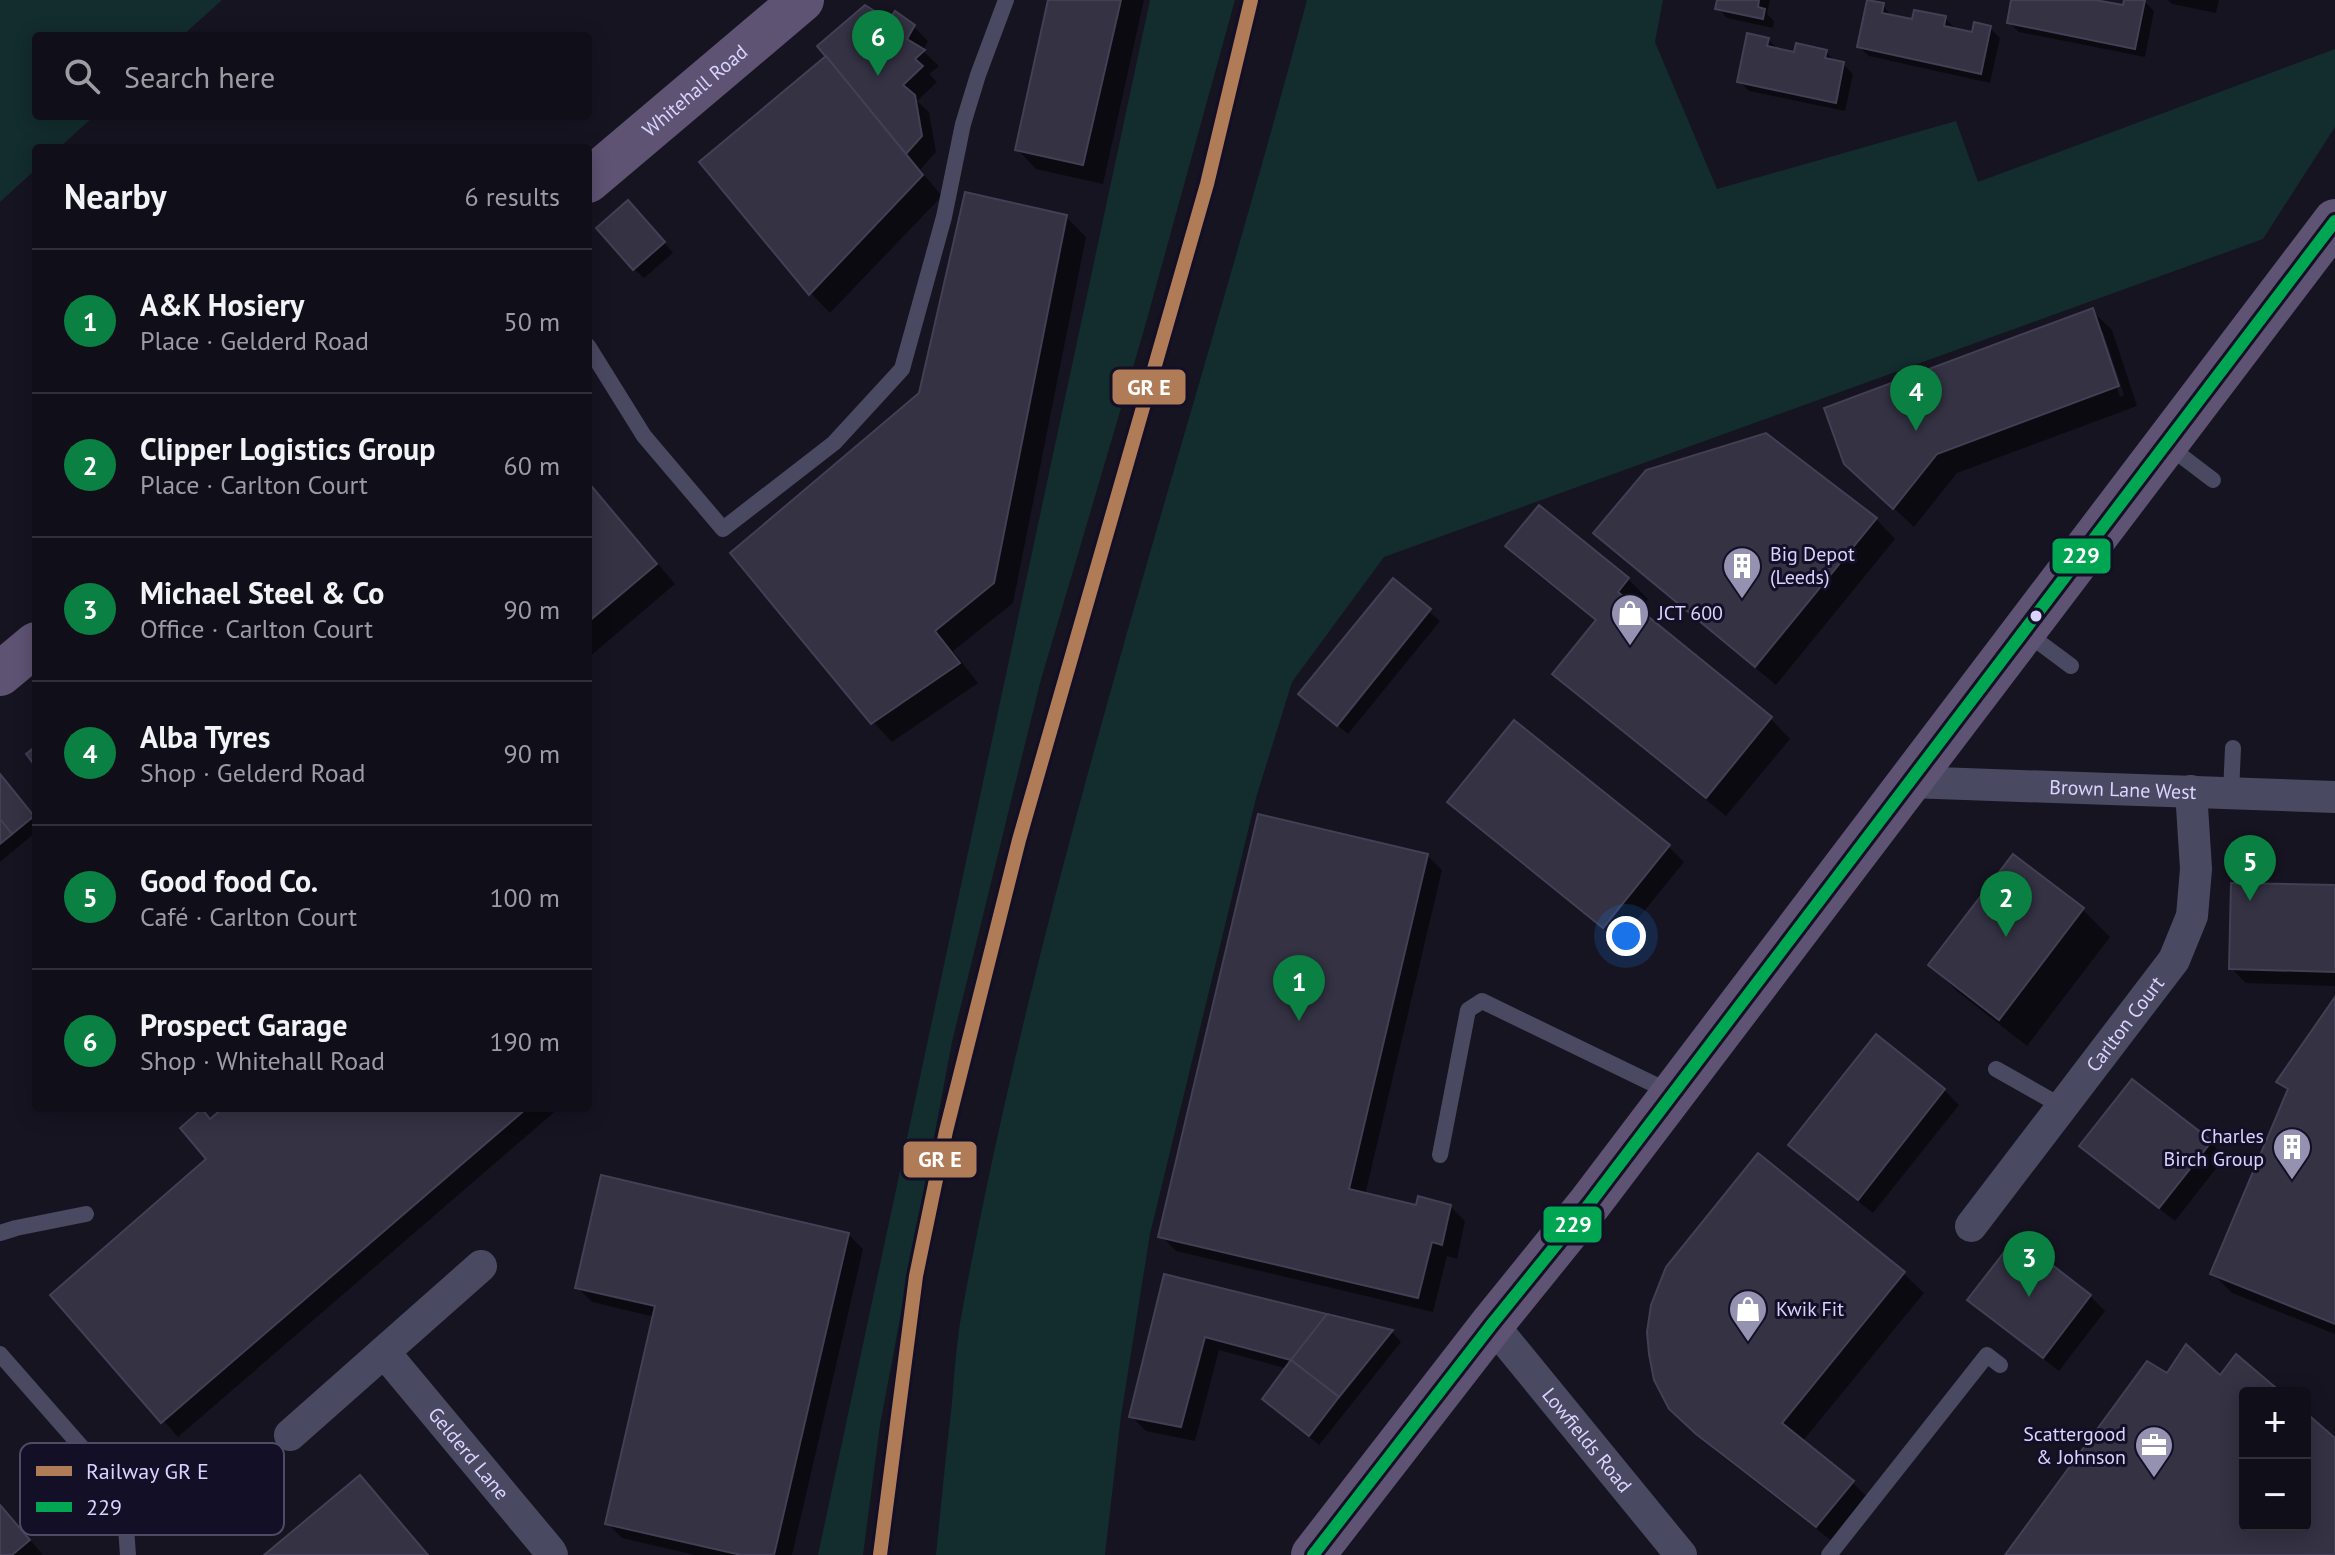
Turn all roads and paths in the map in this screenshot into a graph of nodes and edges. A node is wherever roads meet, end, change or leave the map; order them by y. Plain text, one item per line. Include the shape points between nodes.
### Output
1 (802, 0) edge
2 (1006, 0) edge
3 (592, 178) edge
4 (2335, 221) edge
5 (592, 352) edge
6 (2166, 444) junction
7 (2213, 480) dead end
8 (2024, 631) junction
9 (32, 647) edge
10 (2071, 666) dead end
11 (0, 674) edge
12 (2233, 748) dead end
13 (1909, 782) junction
14 (2191, 791) junction
15 (2231, 793) junction
16 (2335, 797) edge
17 (1996, 1069) dead end
18 (1673, 1094) junction
19 (2063, 1107) junction
20 (1440, 1155) dead end
21 (86, 1214) dead end
22 (1971, 1226) dead end
23 (0, 1233) edge
24 (481, 1266) dead end
25 (1492, 1324) junction
26 (384, 1352) junction
27 (0, 1354) edge
28 (2000, 1365) dead end
29 (290, 1435) dead end
30 (78, 1443) edge
31 (127, 1535) edge
32 (128, 1555) edge
33 (552, 1555) edge
34 (1313, 1555) edge
35 (1681, 1555) edge
36 (1829, 1555) edge

1 - 3 main road, Whitehall Road
2 - 5 lane via 963,124 944,217 902,369 834,443 723,529 644,436
4 - 6 main road
6 - 7 lane
6 - 8 main road
8 - 10 lane
8 - 13 main road
9 - 11 main road
12 - 15 lane
13 - 14 street, Brown Lane West
13 - 18 main road
14 - 15 street, Brown Lane West
14 - 19 street, Carlton Court via 2196,869 2192,916 2174,960
15 - 16 street, Brown Lane West
17 - 19 lane
18 - 20 lane via 1482,1001 1468,1010
18 - 25 main road
19 - 22 street, Carlton Court
21 - 23 lane
24 - 26 street
25 - 34 main road
25 - 35 street, Lowfields Road
26 - 29 street
26 - 33 street, Gelderd Lane
27 - 30 lane
28 - 36 lane via 1987,1355
31 - 32 lane

